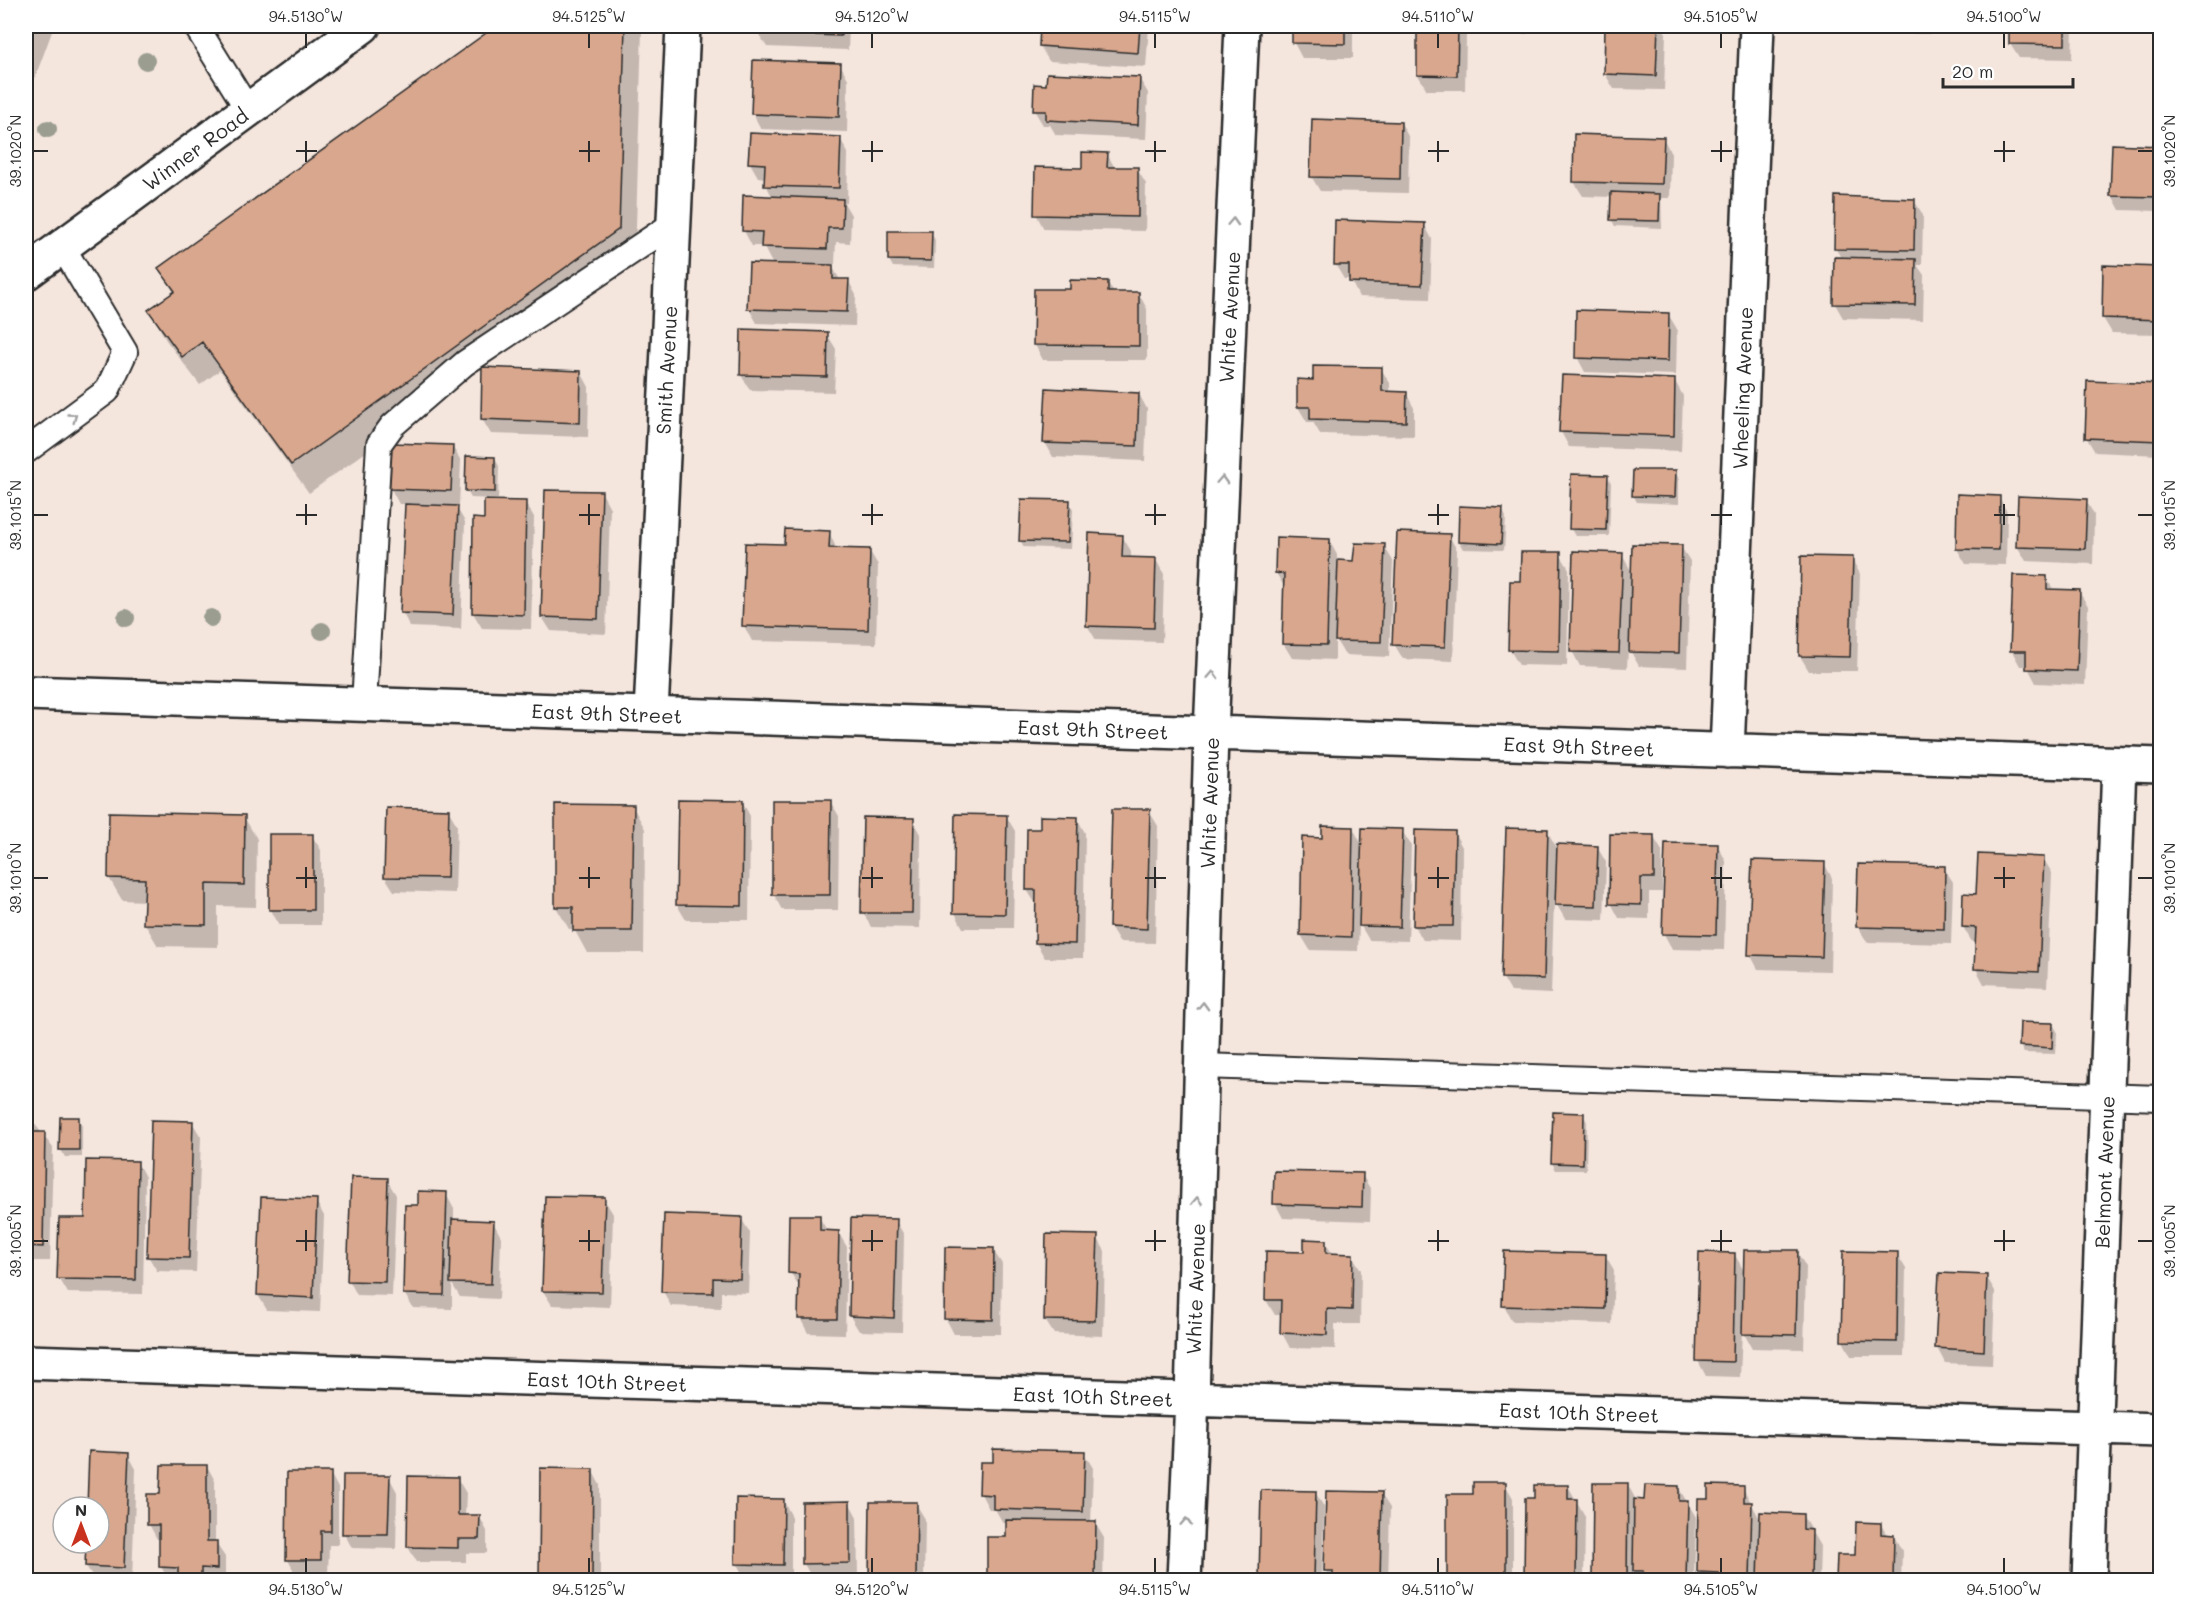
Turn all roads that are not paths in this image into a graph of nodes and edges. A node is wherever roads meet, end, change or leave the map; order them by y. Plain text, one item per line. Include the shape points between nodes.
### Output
1 (196, 26) edge
2 (363, 26) edge
3 (683, 26) edge
4 (1242, 26) edge
5 (1757, 26) edge
6 (248, 110) junction
7 (673, 224) junction
8 (62, 246) junction
9 (26, 273) edge
10 (26, 451) edge
11 (26, 693) edge
12 (364, 704) junction
13 (651, 714) junction
14 (1211, 733) junction
15 (1727, 751) junction
16 (2119, 764) junction
17 (2160, 765) edge
18 (1201, 1066) junction
19 (2107, 1096) junction
20 (2160, 1098) edge
21 (26, 1362) edge
22 (1192, 1399) junction
23 (2095, 1428) junction
24 (2160, 1430) edge
25 (1184, 1581) edge
26 (2089, 1581) edge

1 - 6 lane
2 - 6 street, Winner Road
3 - 7 street, Smith Avenue
14 -> 4 street, White Avenue
5 - 15 street, Wheeling Avenue
6 - 8 street, Winner Road
7 - 12 lane via 465,363 392,426 379,444
7 - 13 street, Smith Avenue
8 - 9 street, Winner Road
10 -> 8 lane via 107,391 125,352
11 - 12 street, East 9th Street
12 - 13 street, East 9th Street
13 - 14 street, East 9th Street
14 - 15 street, East 9th Street
18 -> 14 street, White Avenue
15 - 16 street, East 9th Street
16 - 17 street, East 9th Street
16 - 19 street, Belmont Avenue
18 - 19 lane
22 -> 18 street, White Avenue
19 - 20 lane
19 - 23 street, Belmont Avenue
21 - 22 street, East 10th Street
22 - 23 street, East 10th Street
25 -> 22 street, White Avenue
23 - 24 street, East 10th Street
23 - 26 street, Belmont Avenue

